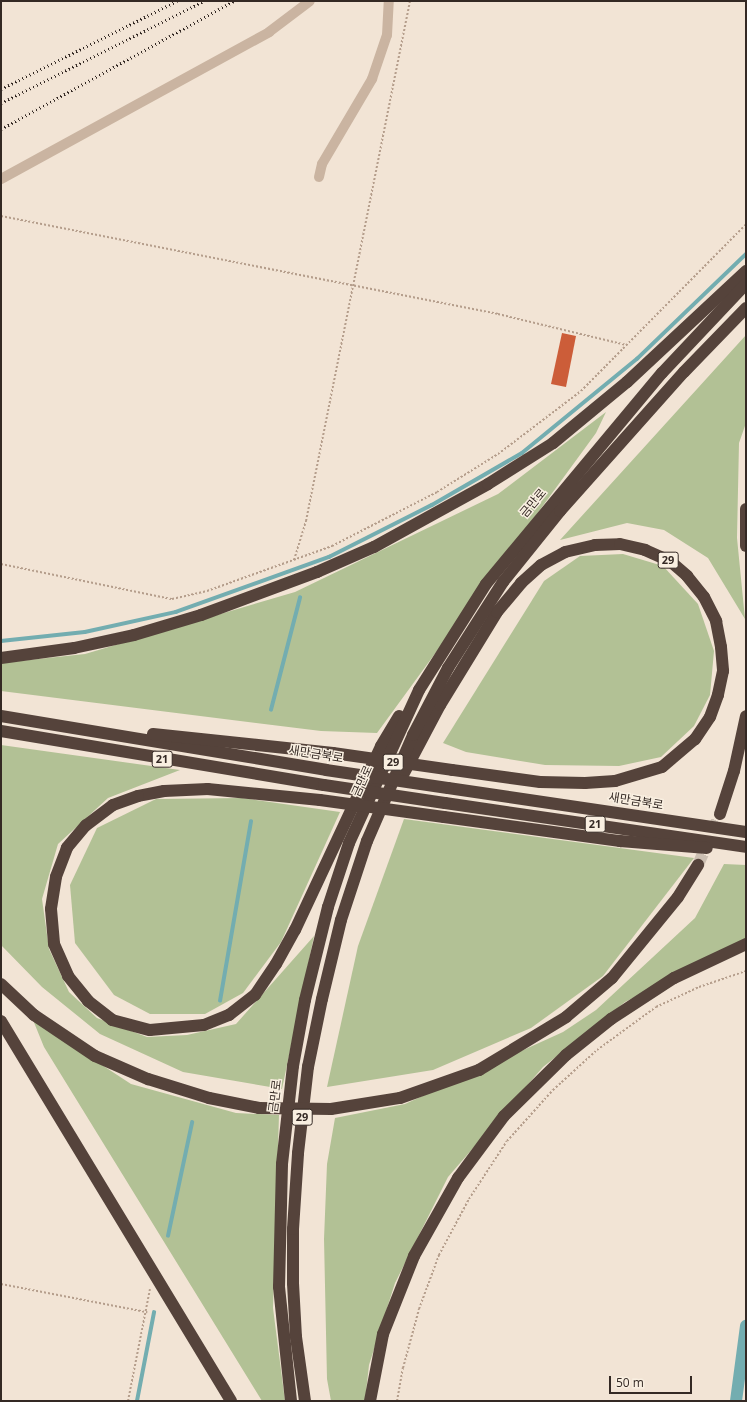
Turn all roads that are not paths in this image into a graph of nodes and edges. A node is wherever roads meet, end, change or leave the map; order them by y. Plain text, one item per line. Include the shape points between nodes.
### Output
1 (310, 1) edge
2 (389, 1) edge
3 (319, 177) dead end
4 (1, 179) edge
5 (746, 270) edge
6 (746, 284) edge
7 (746, 308) edge
8 (746, 509) edge
9 (746, 546) edge
10 (452, 636) junction
11 (1, 658) edge
12 (1, 716) edge
13 (746, 716) edge
14 (34, 721) junction
15 (1, 731) edge
16 (720, 814) tunnel mouth
17 (746, 832) edge
18 (368, 841) junction
19 (746, 846) edge
20 (746, 851) edge
21 (698, 865) tunnel mouth
22 (746, 944) edge
23 (1, 984) edge
24 (1, 1020) edge
25 (231, 1401) edge
26 (290, 1401) edge
27 (305, 1401) edge
28 (370, 1401) edge

1 - 4 street via 269,32
2 - 3 street via 387,35 372,79 322,164
5 - 11 highway via 627,382 553,443 488,484 374,547 318,572 201,615 81,646
6 - 10 highway, 금만로 via 662,373 544,511 486,584
7 - 18 highway via 684,372 565,505 503,582 448,668 413,734
8 - 9 highway
10 - 20 highway, bridge via 381,746 295,930 255,995 229,1015 204,1025 150,1030 112,1020 88,1001 68,976 54,944 51,909 56,877 67,848 86,825 113,805 138,796 164,791 208,789 320,800 444,817 620,841
10 - 26 highway, 금만로 via 419,690 349,843 310,977 293,1066 282,1164 279,1287
12 - 14 highway, 새만금북로 / 21
13 - 16 highway via 734,771
14 - 17 highway, 새만금북로 / 21, bridge via 326,770
14 - 18 highway, 29, bridge via 333,753 452,770 540,782 615,781 662,767 695,739 710,717 718,695 723,671 716,621 704,598 687,576 670,561 645,550 620,544 595,545 565,552 541,565 521,583 497,612 440,705
15 - 19 highway, 21, bridge via 324,785
18 - 27 highway, 29 via 340,920 322,999 308,1067 298,1153 293,1229 293,1283 296,1337
21 - 23 highway, bridge via 678,897 612,978 566,1017 479,1070 400,1098 332,1109 259,1108 209,1098 148,1079 95,1056 34,1015
22 - 28 highway via 674,978 611,1019 566,1054 504,1116 458,1178 414,1256 383,1334
24 - 25 highway

